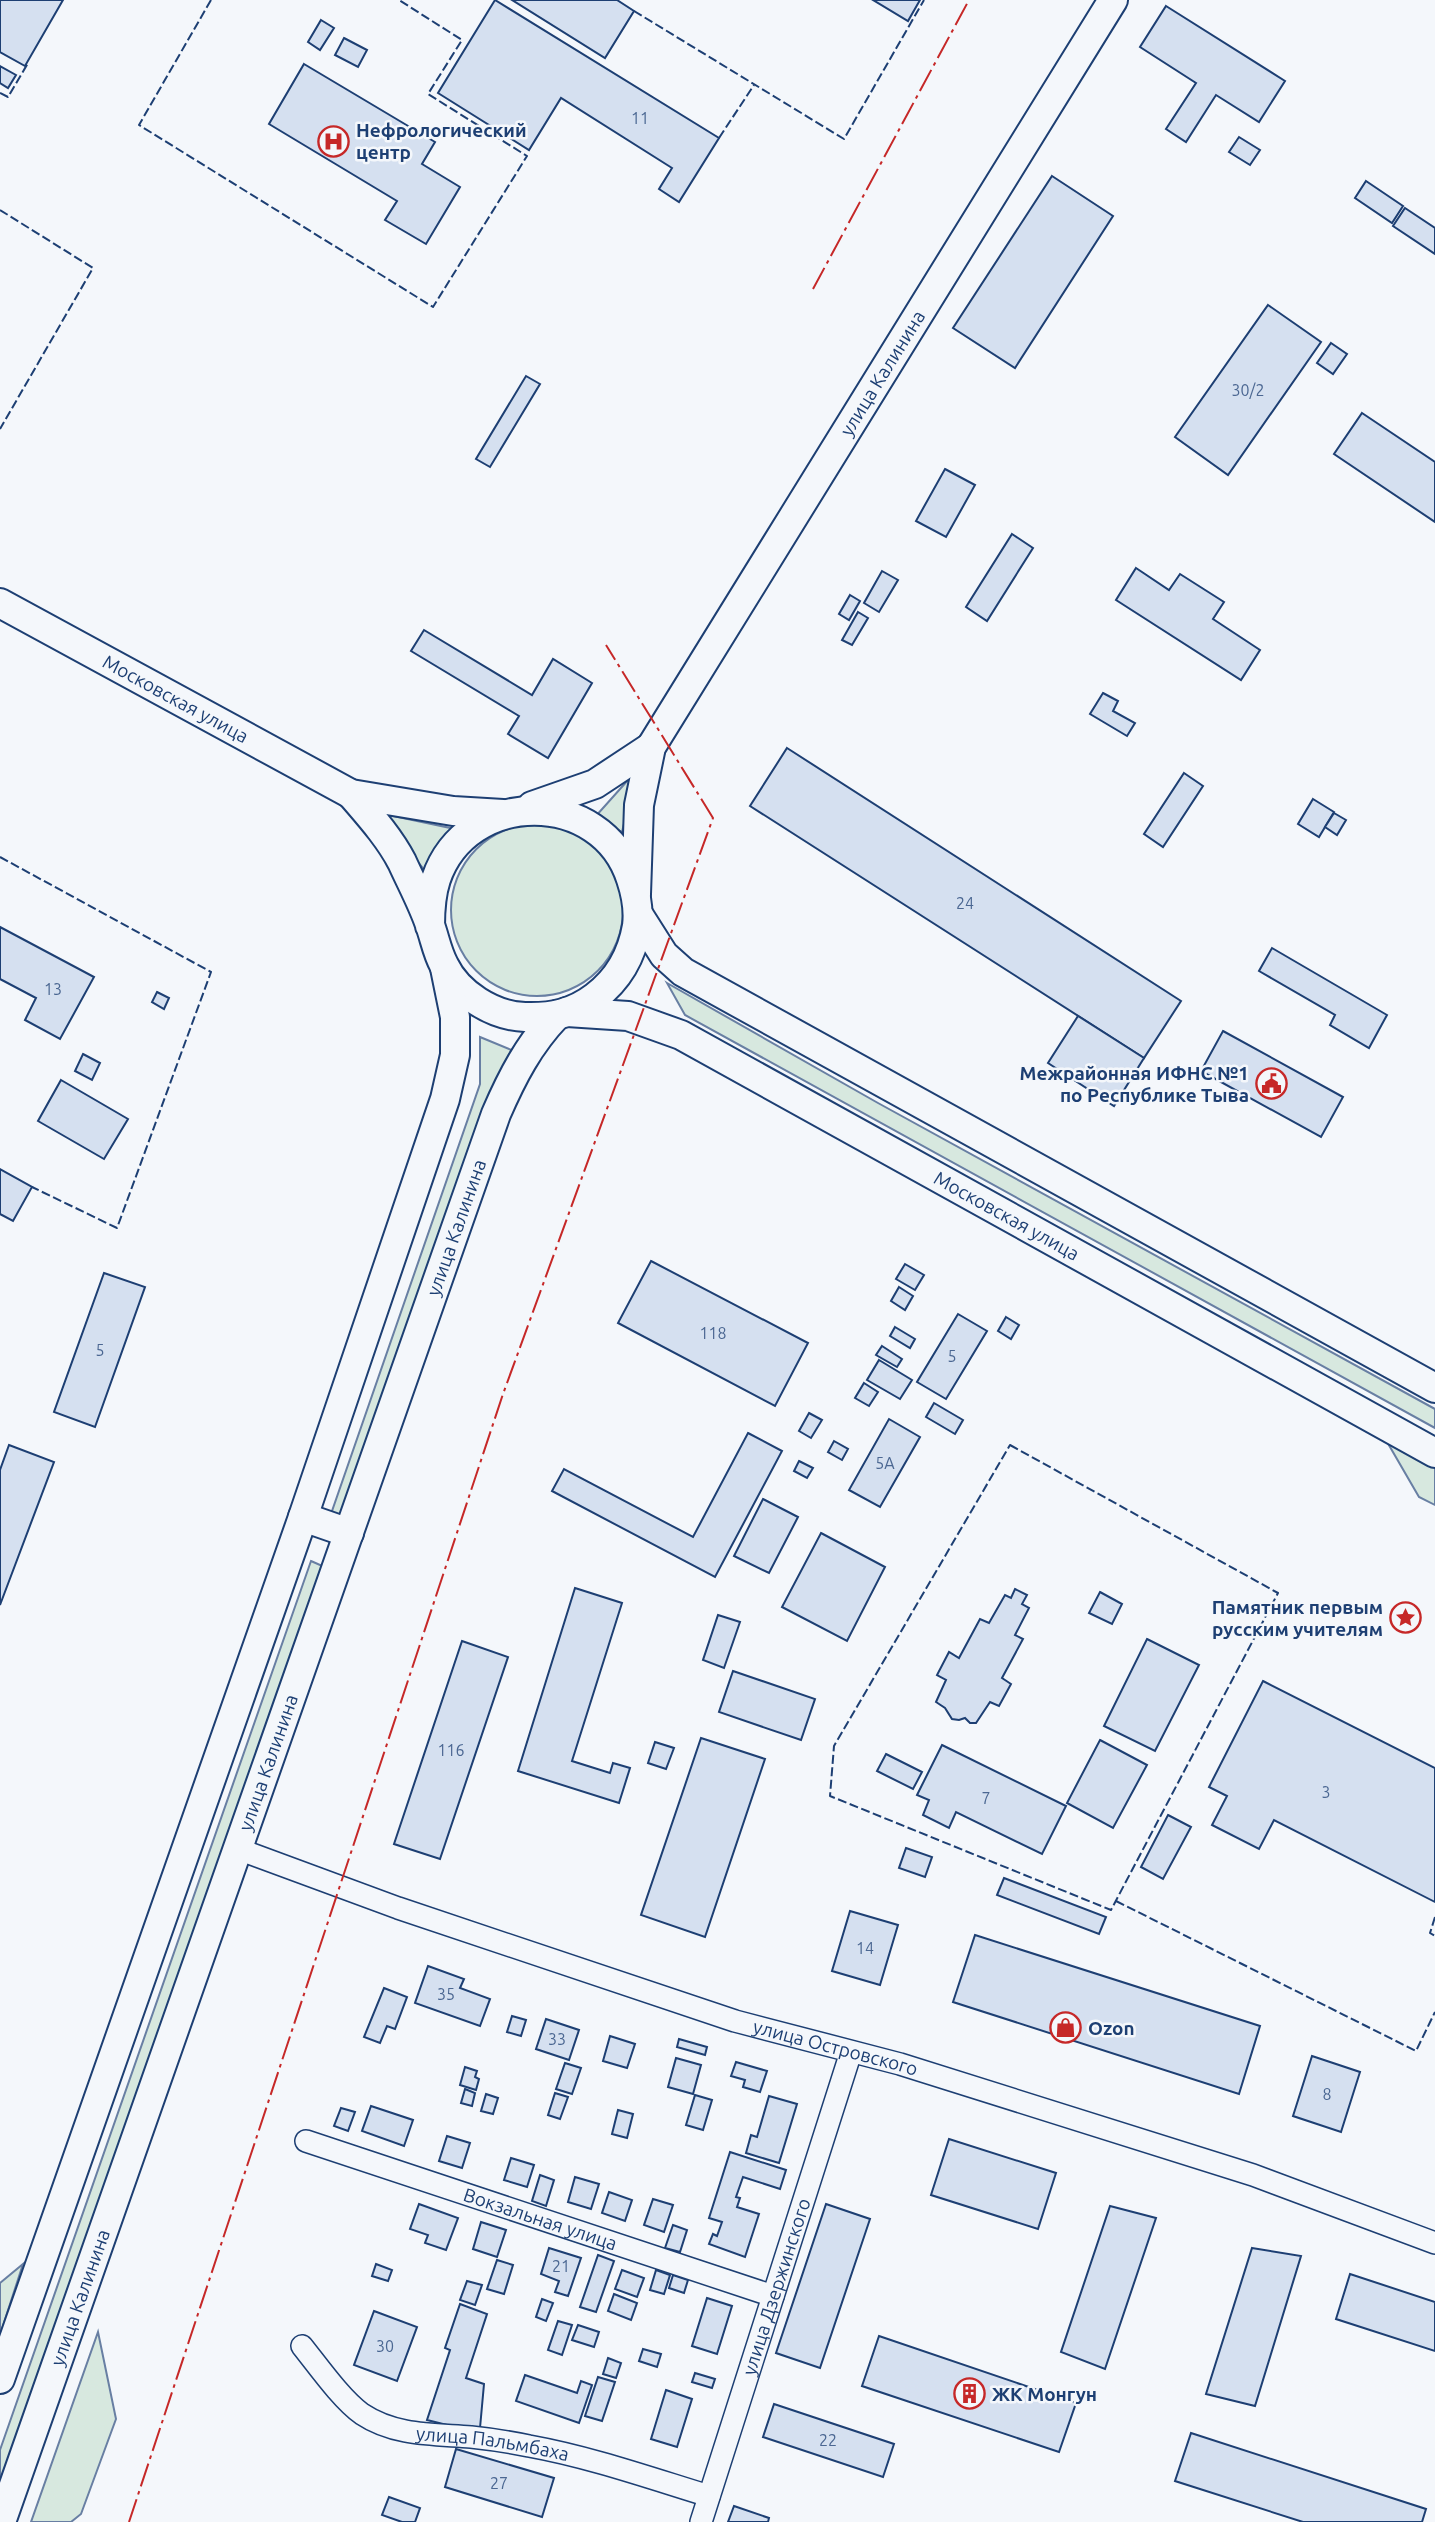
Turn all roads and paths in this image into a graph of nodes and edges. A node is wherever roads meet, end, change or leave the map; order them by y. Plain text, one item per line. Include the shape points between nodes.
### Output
1 (1113, 0) edge
2 (0, 603) edge
3 (651, 747) junction
4 (351, 794) junction
5 (510, 813) junction
6 (637, 904) junction
7 (430, 926) junction
8 (444, 968) junction
9 (562, 1014) junction
10 (1435, 1388) edge
11 (1435, 1453) edge
12 (303, 1517) junction
13 (349, 1533) junction
14 (238, 1849) junction
15 (851, 2052) junction
16 (306, 2141) dead end
17 (1435, 2243) edge
18 (773, 2296) junction
19 (302, 2346) dead end
20 (0, 2379) edge
21 (709, 2496) junction
22 (1, 2522) edge
23 (701, 2522) edge

1 - 3 main road, улица Калинина
2 - 4 main road, Московская улица
3 - 5 main road, улица Калинина via 595,784
3 - 6 main road, улица Калинина via 639,805
4 - 5 main road, Московская улица via 453,811
4 - 7 main road, Московская улица via 401,860
5 - 6 main road via 543,810 593,828 628,868
5 - 7 main road via 481,824 447,857 430,901
6 - 9 main road via 634,944 623,968 585,1005
6 - 10 main road via 664,955 684,972
7 - 8 main road
8 - 9 main road via 463,991 487,1007 515,1016
8 - 12 main road via 455,1017 455,1055 445,1098
9 - 11 main road, Московская улица via 628,1016 681,1035
9 - 13 main road, улица Калинина via 530,1047 496,1114
12 - 13 main road
12 - 20 main road
13 - 14 main road, улица Калинина
14 - 15 street, улица Островского via 398,1908 736,2021
14 - 22 main road, улица Калинина
15 - 17 street, улица Островского via 1253,2175
15 - 18 street, улица Дзержинского
16 - 18 street, Вокзальная улица
18 - 21 street, улица Дзержинского
19 - 21 street, улица Пальмбаха via 362,2414 395,2429 529,2446
21 - 23 street, улица Дзержинского

